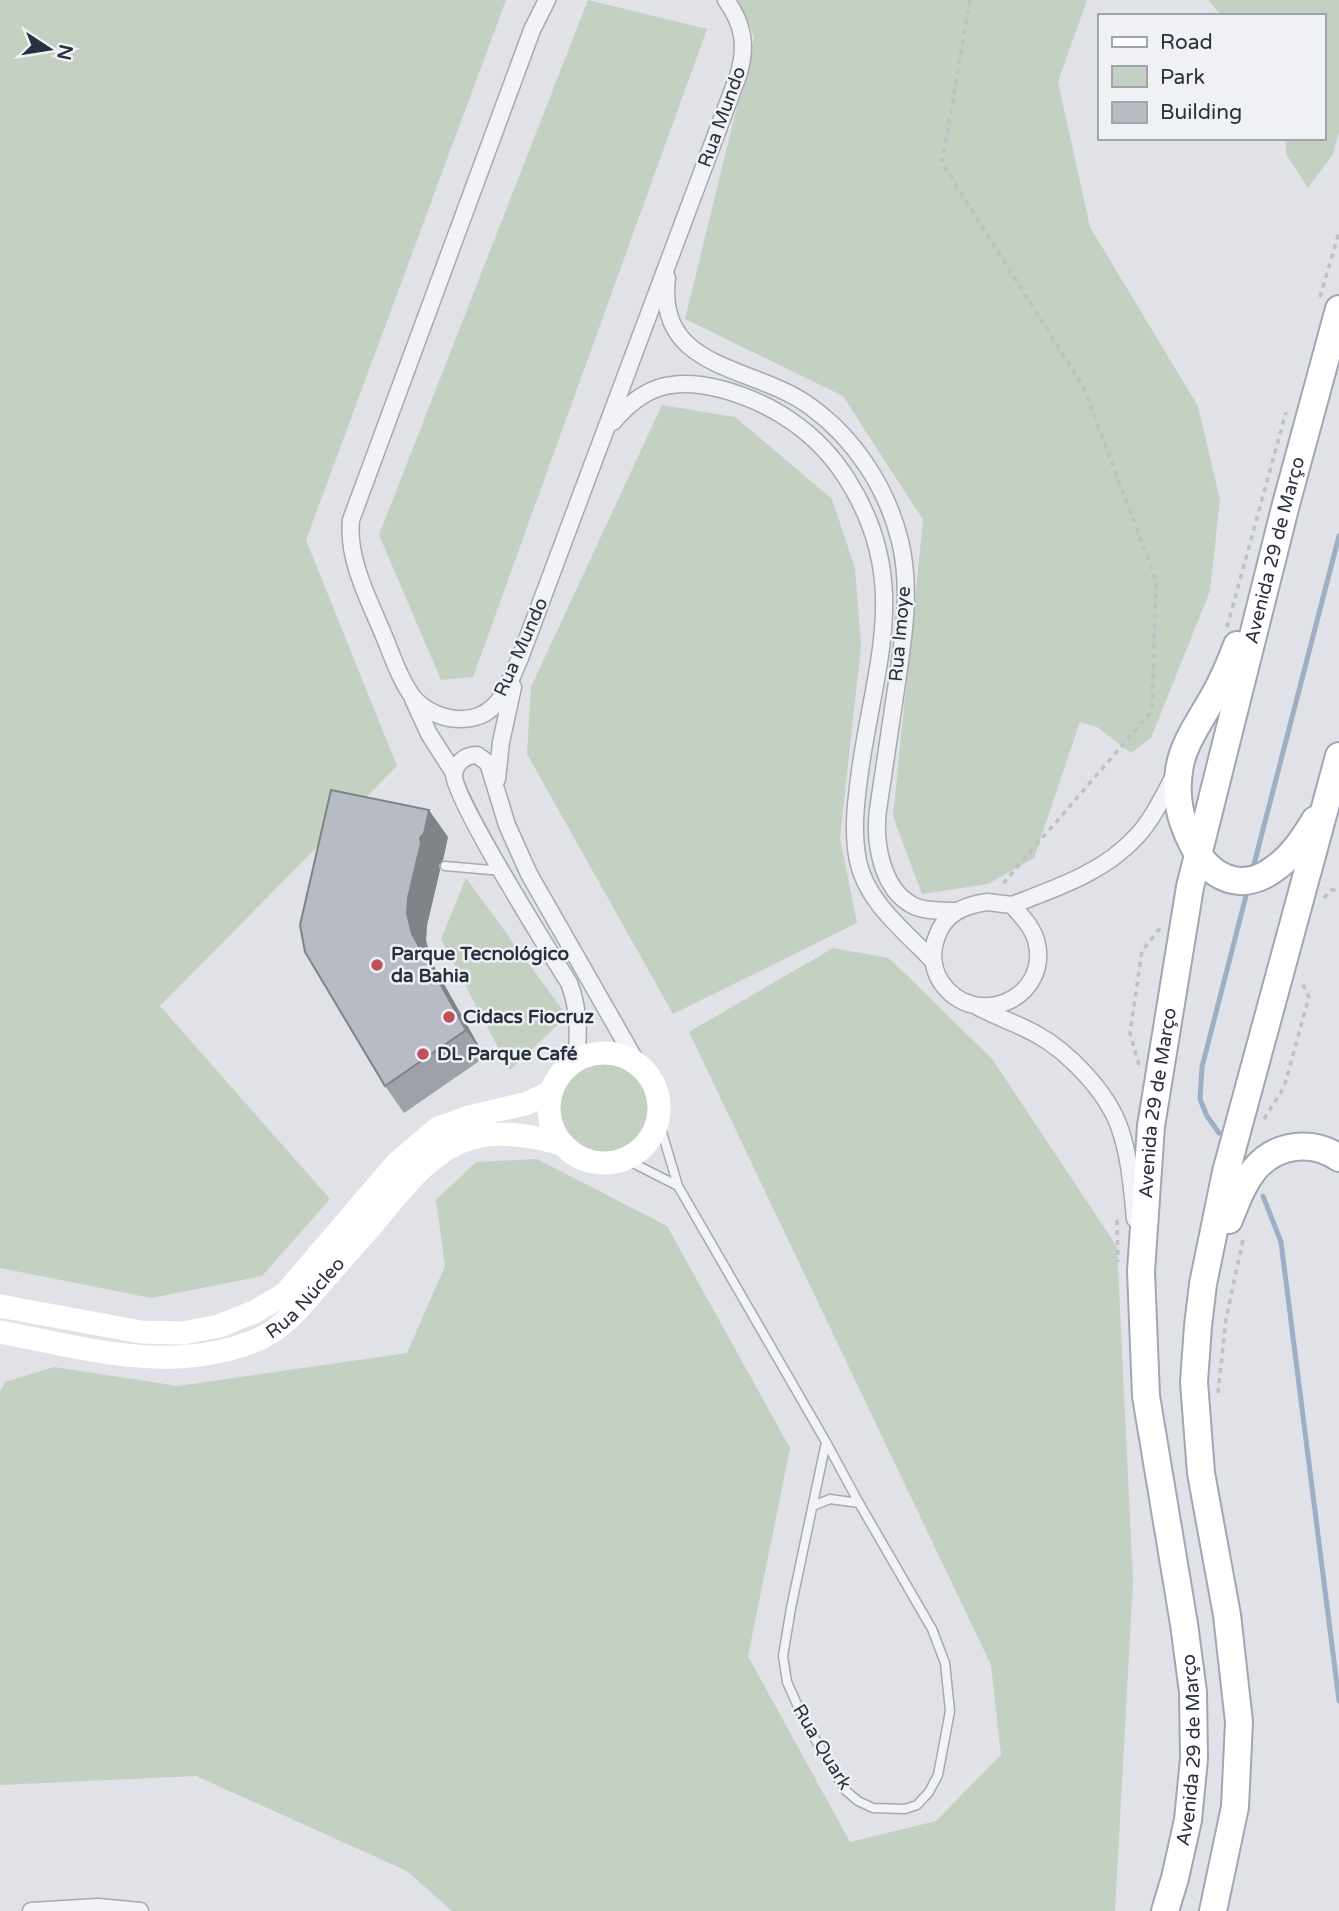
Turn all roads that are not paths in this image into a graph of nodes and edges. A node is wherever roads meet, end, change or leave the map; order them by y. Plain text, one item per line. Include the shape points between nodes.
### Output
1 (547, 0) edge
2 (726, 0) edge
3 (734, 8) edge
4 (671, 253) junction
5 (1339, 309) edge
6 (607, 429) junction
7 (1285, 508) junction
8 (520, 658) junction
9 (410, 694) junction
10 (1339, 756) edge
11 (1179, 768) junction
12 (454, 773) junction
13 (497, 791) junction
14 (1329, 795) junction
15 (1203, 862) junction
16 (445, 866) dead end
17 (502, 871) junction
18 (1012, 905) junction
19 (956, 911) junction
20 (933, 961) junction
21 (978, 1007) junction
22 (576, 1059) junction
23 (637, 1063) junction
24 (550, 1092) junction
25 (658, 1119) junction
26 (561, 1144) junction
27 (1339, 1158) edge
28 (625, 1159) junction
29 (678, 1186) junction
30 (1141, 1271) junction
31 (1203, 1283) junction
32 (0, 1306) edge
33 (0, 1332) edge
34 (827, 1442) junction
35 (859, 1503) junction
36 (813, 1506) junction
37 (31, 1911) edge
38 (140, 1911) edge
39 (1165, 1911) edge
40 (1213, 1911) edge

1 - 9 street, Rua Mundo via 524,50 351,520 351,549
2 - 3 street, Rua Mundo
3 - 4 street, Rua Mundo via 744,40 743,61
4 - 6 street, Rua Mundo
4 - 19 street, Rua Imoye via 666,302 677,334 709,361 757,378 811,407 856,449 887,506 900,541 906,583 904,630 878,810 878,848 886,874 911,904
5 - 7 main road, Avenida 29 de Março
6 - 8 street, Rua Mundo
6 - 20 street, Rua Imoye via 635,400 653,389 668,384 709,386 745,396 799,425 836,461 851,485 874,533 885,607 854,819 859,863 882,908
7 - 11 main road via 1232,658
7 - 15 main road, Avenida 29 de Março
8 - 9 street, Rua Mundo via 504,692 485,714 467,719 436,715
8 - 13 street via 505,719
9 - 12 street
10 - 14 main road
11 - 15 main road via 1180,817
11 - 18 street via 1136,837 1108,861 1076,880
12 - 13 street via 468,756 483,757
12 - 17 street via 457,789
13 - 23 street via 529,874
14 - 15 main road via 1303,840 1261,877 1223,879
14 - 31 main road via 1226,1172
15 - 30 main road, Avenida 29 de Março via 1190,887 1151,1126
16 - 17 lane
17 - 22 street via 569,983 576,1002
18 - 19 street via 987,902
18 - 21 street via 1036,941 1034,975 1011,1000
19 - 20 street via 937,933
20 - 21 street via 948,991
21 - 30 street via 1037,1034 1067,1055 1097,1088 1120,1128 1130,1170
22 - 23 street via 607,1052
22 - 24 street via 563,1069
23 - 25 street via 656,1088
24 - 26 street via 550,1125
24 - 32 street, Rua Núcleo via 528,1103 438,1128 396,1164 285,1294 219,1326 183,1333 141,1332
25 - 28 street via 652,1136
25 - 29 lane, Rua Quark
26 - 28 street via 594,1163
26 - 33 street, Rua Núcleo via 526,1136 473,1137 434,1158 405,1185 297,1311 254,1342 191,1357 147,1358
27 - 31 main road via 1313,1146 1295,1146 1269,1156 1255,1168 1240,1190
28 - 29 lane
29 - 34 lane, Rua Quark
30 - 39 main road, Avenida 29 de Março via 1146,1396 1193,1692 1194,1759 1188,1820
31 - 40 main road via 1194,1382 1196,1429 1227,1615 1239,1722 1235,1807
34 - 35 lane, Rua Quark
34 - 36 lane, Rua Quark
35 - 36 lane via 830,1499
35 - 36 lane, Rua Quark via 932,1629 950,1688 938,1775 917,1805 905,1809 873,1808 845,1790 787,1682 783,1656
37 - 38 street via 99,1907

